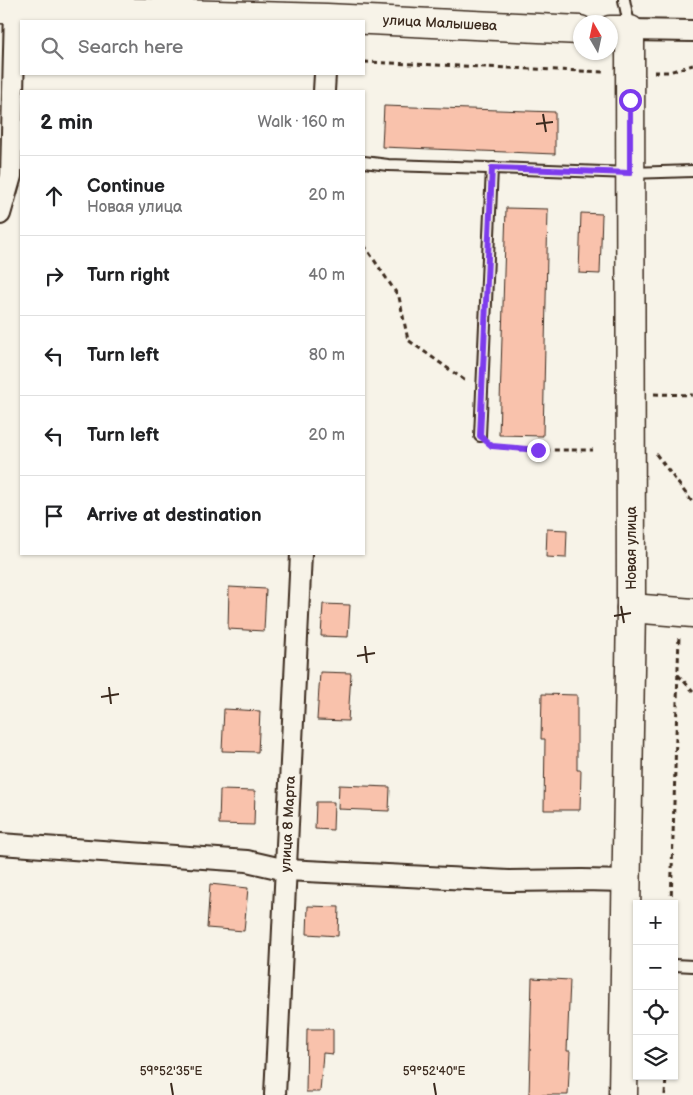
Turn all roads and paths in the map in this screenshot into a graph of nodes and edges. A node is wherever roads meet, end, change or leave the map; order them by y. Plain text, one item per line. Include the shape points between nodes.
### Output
1 (624, 0) edge
2 (8, 9) edge
3 (327, 20) edge
4 (365, 22) edge
5 (573, 30) edge
6 (620, 30) edge
7 (693, 31) edge
8 (365, 62) edge
9 (693, 65) edge
10 (630, 72) junction
11 (324, 75) edge
12 (324, 90) edge
13 (17, 144) edge
14 (365, 162) edge
15 (487, 168) dead end
16 (693, 171) edge
17 (630, 173) junction
18 (0, 214) edge
19 (365, 246) edge
20 (471, 385) dead end
21 (650, 394) dead end
22 (693, 396) edge
23 (480, 436) joint
24 (593, 450) dead end
25 (652, 450) dead end
26 (693, 503) edge
27 (301, 555) edge
28 (631, 608) junction
29 (686, 612) edge
30 (678, 674) junction
31 (693, 691) edge
32 (0, 844) edge
33 (286, 870) junction
34 (626, 881) junction
35 (671, 900) edge
36 (631, 964) edge
37 (678, 965) edge
38 (693, 966) edge
39 (666, 1080) edge
40 (275, 1095) edge
41 (622, 1095) edge
42 (665, 1095) edge

1 - 6 lane
2 - 3 main road, улица Малышева
2 - 13 street
4 - 5 main road, улица Малышева
6 - 7 street
6 - 10 main road, Новая улица
8 - 10 path
9 - 10 path via 669,72
10 - 17 main road, Новая улица
11 - 12 street
13 - 18 street
14 - 15 lane via 388,166
16 - 17 lane
17 - 23 lane via 492,168
17 - 28 main road, Новая улица
19 - 20 path via 399,297 408,340
21 - 22 path
23 - 24 path via 492,446
25 - 26 path
27 - 33 street, улица 8 Марта
28 - 29 main road
28 - 34 main road, Новая улица
29 - 30 path
30 - 31 path
30 - 35 path
32 - 33 street via 247,860
33 - 34 street via 509,881
33 - 40 street, улица 8 Марта
34 - 36 main road, Новая улица
36 - 41 main road, Новая улица
37 - 38 lane
39 - 42 path

